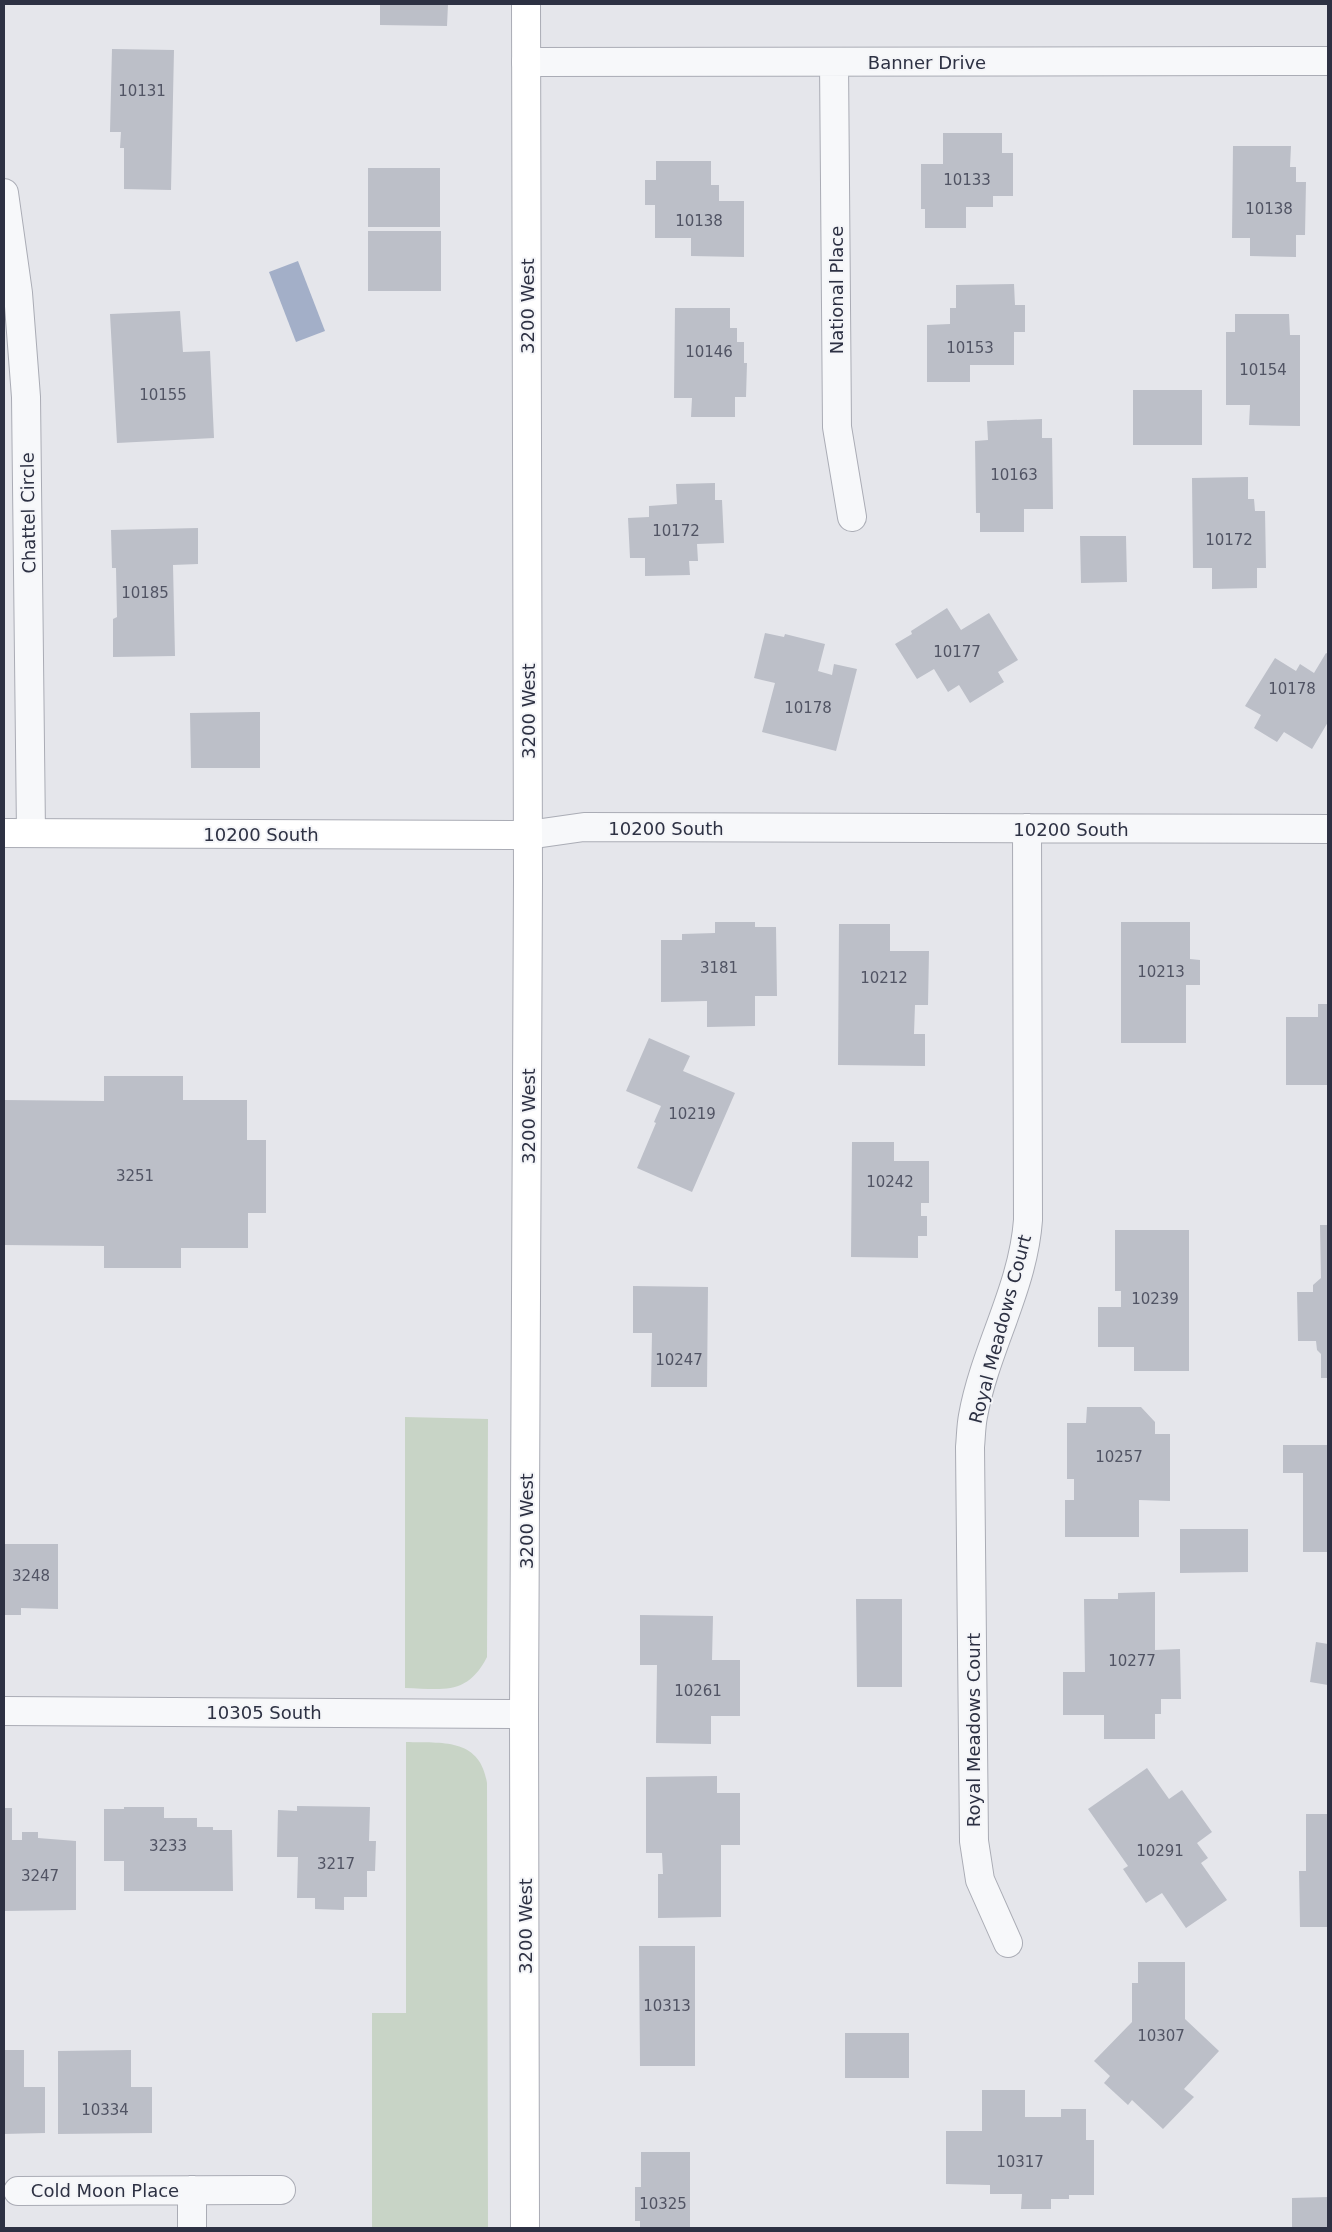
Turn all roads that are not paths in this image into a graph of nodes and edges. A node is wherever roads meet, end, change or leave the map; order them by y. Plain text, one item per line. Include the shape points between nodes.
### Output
1 (526, 4) edge
2 (1328, 61) edge
3 (526, 62) junction
4 (834, 62) junction
5 (4, 193) edge
6 (852, 517) dead end
7 (1027, 828) junction
8 (1328, 829) edge
9 (4, 833) edge
10 (31, 833) junction
11 (528, 835) junction
12 (4, 1711) edge
13 (524, 1714) junction
14 (1008, 1943) dead end
15 (192, 2190) junction
16 (281, 2190) dead end
17 (18, 2191) dead end
18 (192, 2228) edge
19 (525, 2228) edge

1 - 3 street, 3200 West
2 - 4 street, Banner Drive
3 - 4 street, Banner Drive
3 - 11 street, 3200 West
4 - 6 street, National Place via 837,426
5 - 10 street, Chattel Circle via 18,293 26,397
7 - 8 street, 10200 South
7 - 11 street, 10200 South via 584,827
7 - 14 street, Royal Meadows Court via 1026,1245 980,1388 970,1447 974,1848 980,1880
9 - 10 street, 10200 South
10 - 11 street, 10200 South
11 - 13 street, 3200 West
12 - 13 street, 10305 South
13 - 19 street, 3200 West
15 - 16 street, Cold Moon Place
15 - 17 street, Cold Moon Place
15 - 18 street, Cold Moon Place

